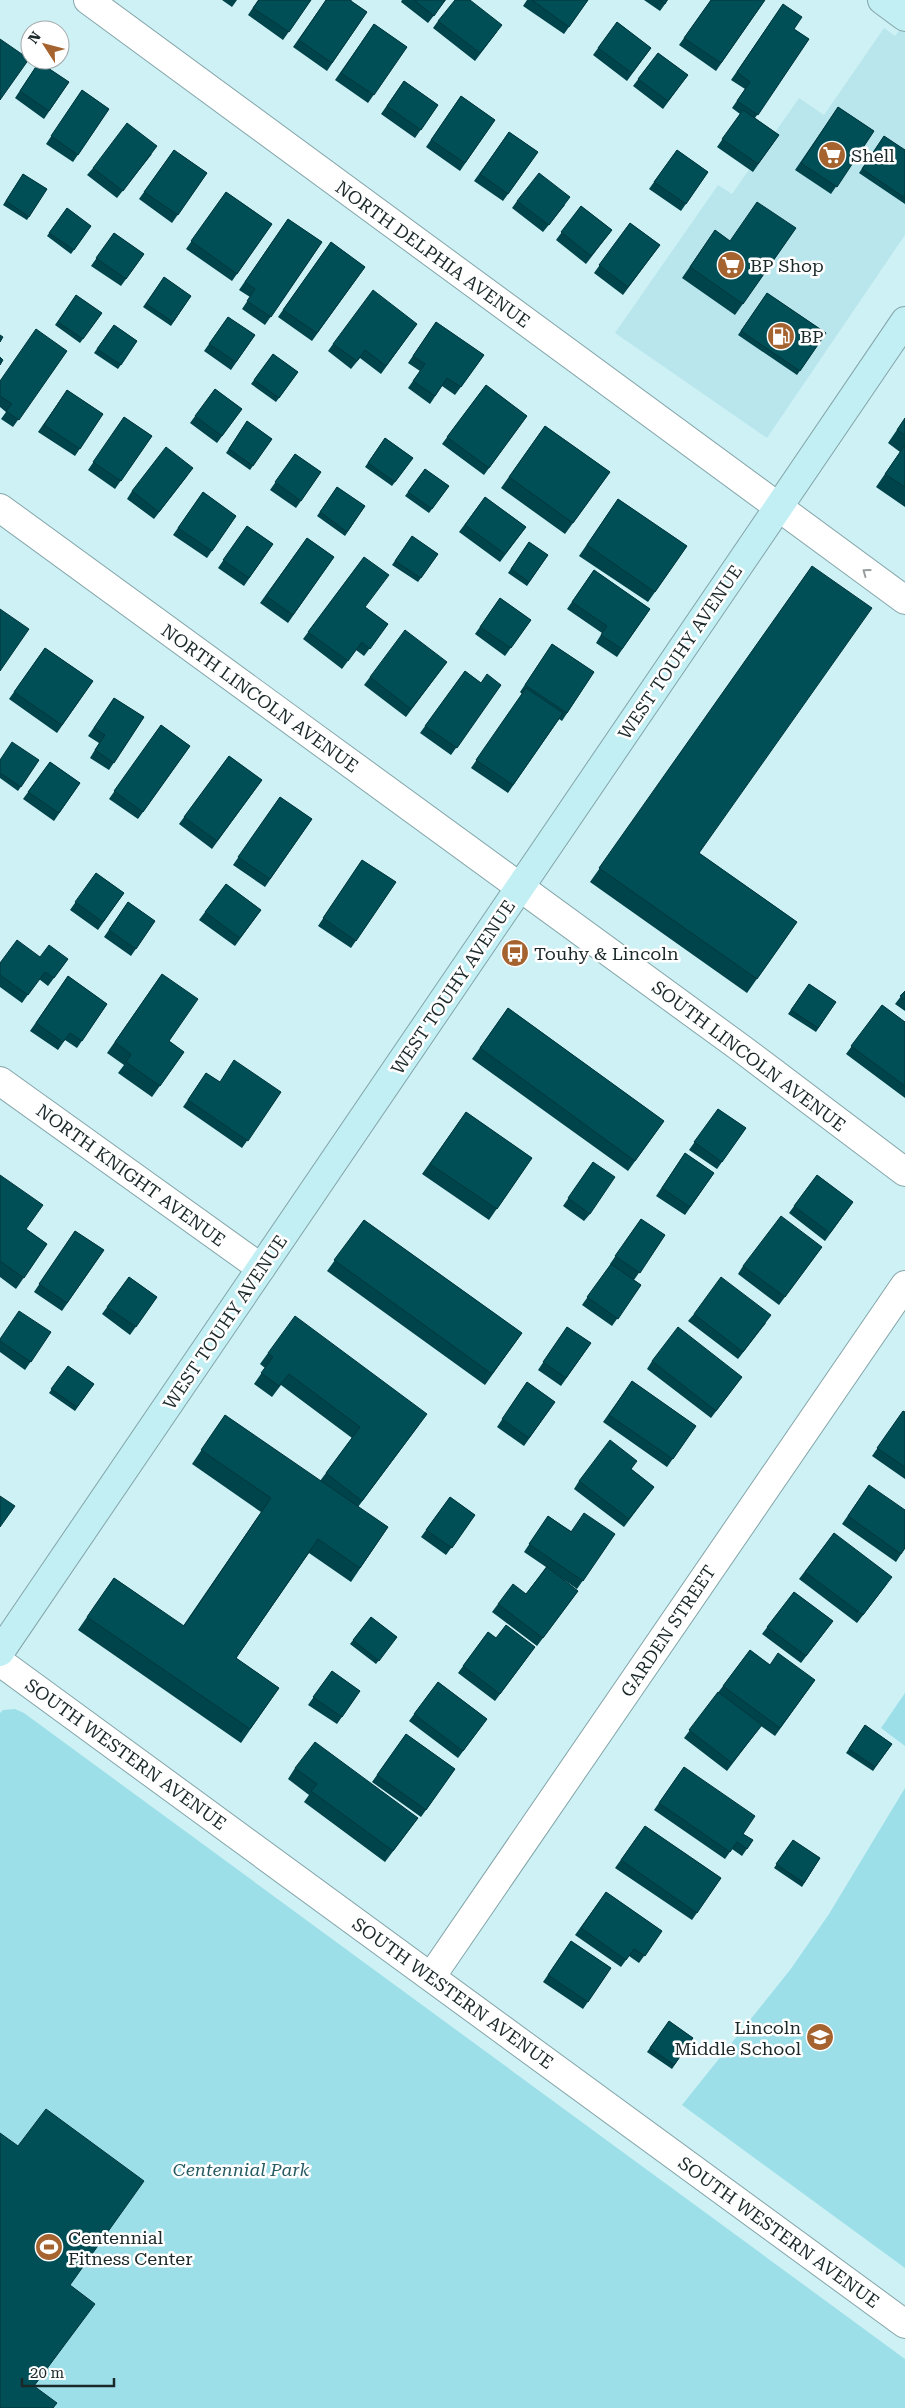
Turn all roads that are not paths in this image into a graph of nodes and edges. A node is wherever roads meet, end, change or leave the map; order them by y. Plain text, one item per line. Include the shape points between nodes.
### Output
1 (88, 0) edge
2 (882, 0) edge
3 (905, 16) edge
4 (905, 321) edge
5 (0, 508) edge
6 (778, 508) junction
7 (905, 600) edge
8 (520, 888) junction
9 (0, 1081) edge
10 (905, 1172) edge
11 (261, 1268) junction
12 (905, 1285) edge
13 (0, 1652) edge
14 (0, 1662) edge
15 (431, 1976) junction
16 (905, 2324) edge

1 - 6 street, NORTH DELPHIA AVENUE
2 - 3 main road
4 - 6 main road, WEST TOUHY AVENUE
5 - 8 street, NORTH LINCOLN AVENUE
7 -> 6 street, NORTH DELPHIA AVENUE
6 - 8 main road, WEST TOUHY AVENUE
8 - 10 street, SOUTH LINCOLN AVENUE via 742,1048
8 - 11 main road, WEST TOUHY AVENUE
9 - 11 street, NORTH KNIGHT AVENUE
11 - 13 main road, WEST TOUHY AVENUE
12 - 15 street, GARDEN STREET
14 - 15 street, SOUTH WESTERN AVENUE
15 - 16 street, SOUTH WESTERN AVENUE

